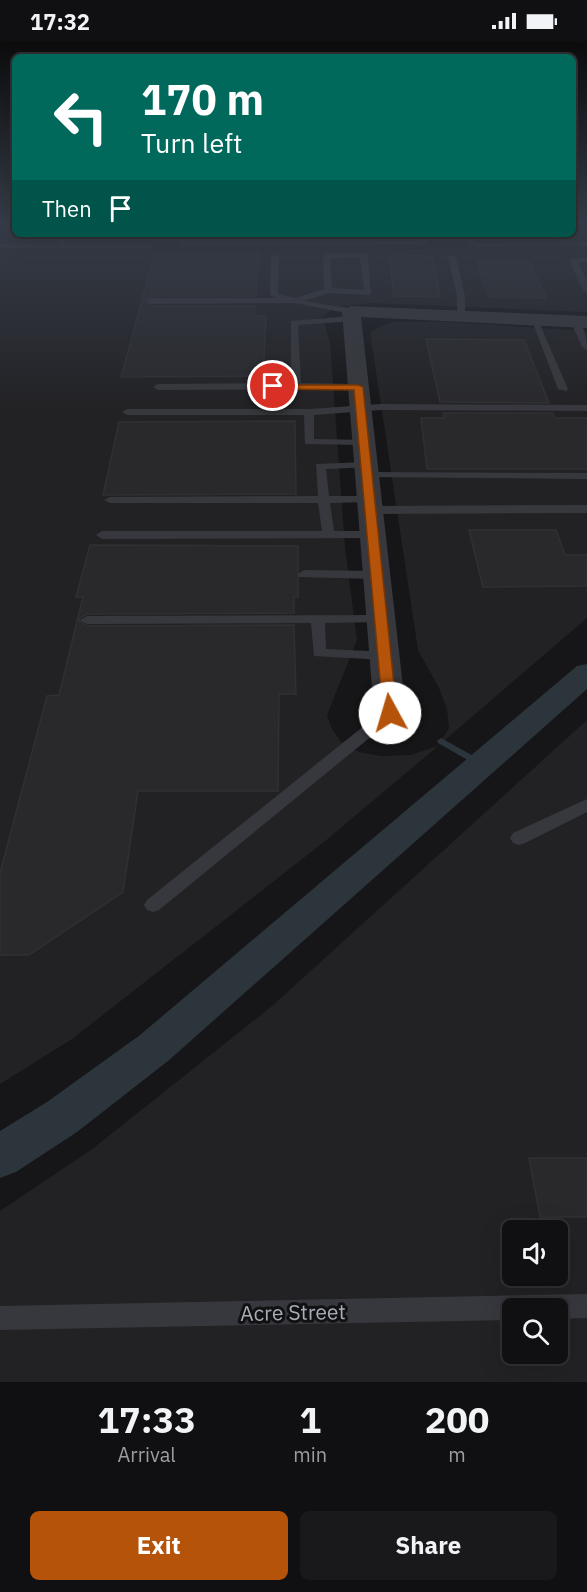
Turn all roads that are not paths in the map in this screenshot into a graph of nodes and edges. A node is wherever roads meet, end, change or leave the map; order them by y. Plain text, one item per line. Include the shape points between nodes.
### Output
1 (274, 286) edge
2 (328, 286) edge
3 (367, 286) edge
4 (459, 286) edge
5 (328, 290) junction
6 (150, 301) dead end
7 (294, 301) junction
8 (351, 315) junction
9 (461, 316) junction
10 (534, 320) junction
11 (581, 322) edge
12 (586, 344) edge
13 (296, 386) junction
14 (158, 387) dead end
15 (563, 389) dead end
16 (359, 399) junction
17 (587, 408) edge
18 (127, 412) dead end
19 (309, 412) junction
20 (587, 476) edge
21 (367, 478) junction
22 (325, 499) junction
23 (110, 500) dead end
24 (587, 509) edge
25 (102, 535) dead end
26 (328, 535) junction
27 (373, 535) junction
28 (304, 574) dead end
29 (376, 575) junction
30 (381, 618) junction
31 (318, 619) junction
32 (87, 620) dead end
33 (384, 655) junction
34 (390, 713) joint
35 (587, 805) edge
36 (519, 838) dead end
37 (153, 905) dead end
38 (587, 1306) edge
39 (0, 1318) edge

1 - 7 lane via 274,295
2 - 5 lane
3 - 5 lane via 368,293
4 - 9 lane
5 - 7 lane
6 - 7 lane
7 - 8 lane
8 - 9 street
8 - 13 lane via 294,323
8 - 16 street
9 - 10 street
10 - 11 street
10 - 15 lane
11 - 12 lane
13 - 14 lane
13 - 16 lane
16 - 17 lane via 381,407
16 - 19 lane
16 - 21 street
18 - 19 lane
19 - 21 lane via 309,442
20 - 21 lane
21 - 22 lane
21 - 22 lane via 320,466
21 - 24 lane
21 - 27 street
22 - 23 lane
22 - 26 lane
25 - 26 lane
26 - 27 lane
27 - 29 street
28 - 29 lane
29 - 30 street
30 - 31 lane
30 - 33 street
31 - 32 lane
31 - 33 lane via 319,653
33 - 34 street
34 - 37 lane
35 - 36 lane
38 - 39 lane, Acre Street

